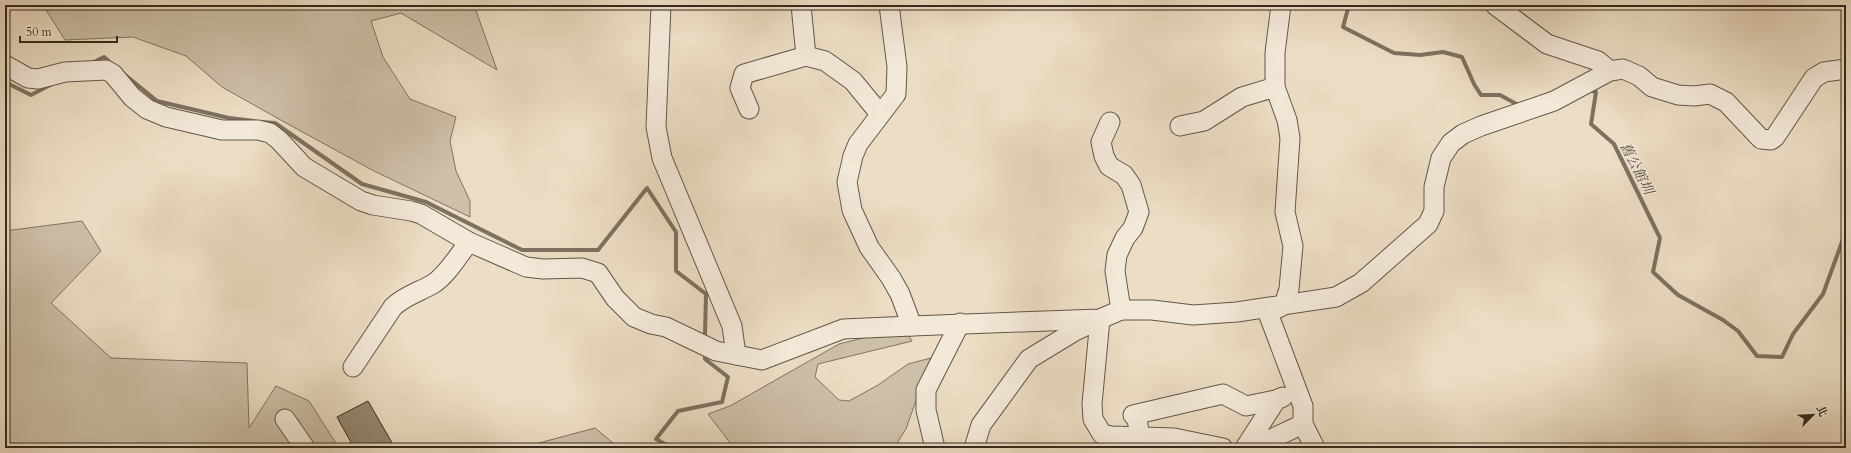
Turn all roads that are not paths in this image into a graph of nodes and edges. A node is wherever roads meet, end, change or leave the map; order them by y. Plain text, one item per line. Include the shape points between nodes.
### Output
1 (661, 5) edge
2 (889, 5) edge
3 (1281, 5) edge
4 (1495, 5) edge
5 (801, 6) edge
6 (806, 56) junction
7 (5, 65) edge
8 (1846, 69) edge
9 (1610, 71) junction
10 (1275, 87) junction
11 (749, 109) dead end
12 (880, 114) junction
13 (1110, 122) dead end
14 (1180, 126) dead end
15 (469, 242) junction
16 (1284, 305) junction
17 (1121, 310) junction
18 (1100, 319) junction
19 (960, 323) junction
20 (912, 326) junction
21 (736, 355) junction
22 (353, 367) dead end
23 (1297, 390) junction
24 (1276, 400) junction
25 (285, 419) dead end
26 (1303, 424) junction
27 (1140, 437) junction
28 (305, 448) edge
29 (935, 448) edge
30 (974, 448) edge
31 (1223, 448) edge
32 (1246, 448) edge
33 (1315, 448) edge

1 - 21 street via 656,127 662,158 732,326
2 - 12 street via 898,67 896,94
3 - 10 street
4 - 9 street via 1547,44 1598,61
5 - 6 street
6 - 11 street via 744,74 740,88
6 - 12 street via 825,61 853,81
7 - 15 street via 28,78 38,79 65,72 106,70 147,109 166,117 222,130 258,130 270,133 304,167 361,201 421,214
8 - 9 street via 1824,72 1814,78 1775,137 1766,140 1761,139 1726,102 1710,94 1678,95 1652,87 1623,69
9 - 16 street via 1554,101 1463,134 1451,143 1442,158 1434,187 1434,211 1428,224 1361,284 1336,297
10 - 14 street via 1242,97 1204,121
10 - 16 street via 1287,120 1290,138 1285,212 1293,246 1289,289
12 - 20 street via 852,156 847,182 852,210 869,247 892,278
13 - 17 street via 1101,142 1104,156 1109,166 1124,175 1131,185 1139,212 1134,228 1124,238 1117,255 1115,271
15 - 21 street via 526,267 582,268 598,273 615,298 634,316 651,324 666,327 716,351
15 - 22 street via 433,284 398,301 392,307
16 - 17 street via 1193,315 1152,310
16 - 23 street via 1268,313
17 - 18 street
18 - 19 street
18 - 27 street via 1092,404 1093,419 1102,434
18 - 30 street via 1029,359 981,425
19 - 20 street
19 - 29 street via 926,390 926,410
20 - 21 street via 843,329 762,360
23 - 24 street
23 - 26 street via 1303,406
24 - 27 street via 1246,406 1223,394 1151,410 1134,415
24 - 32 street
25 - 28 street
26 - 32 street
26 - 33 street
27 - 31 street via 1174,438

